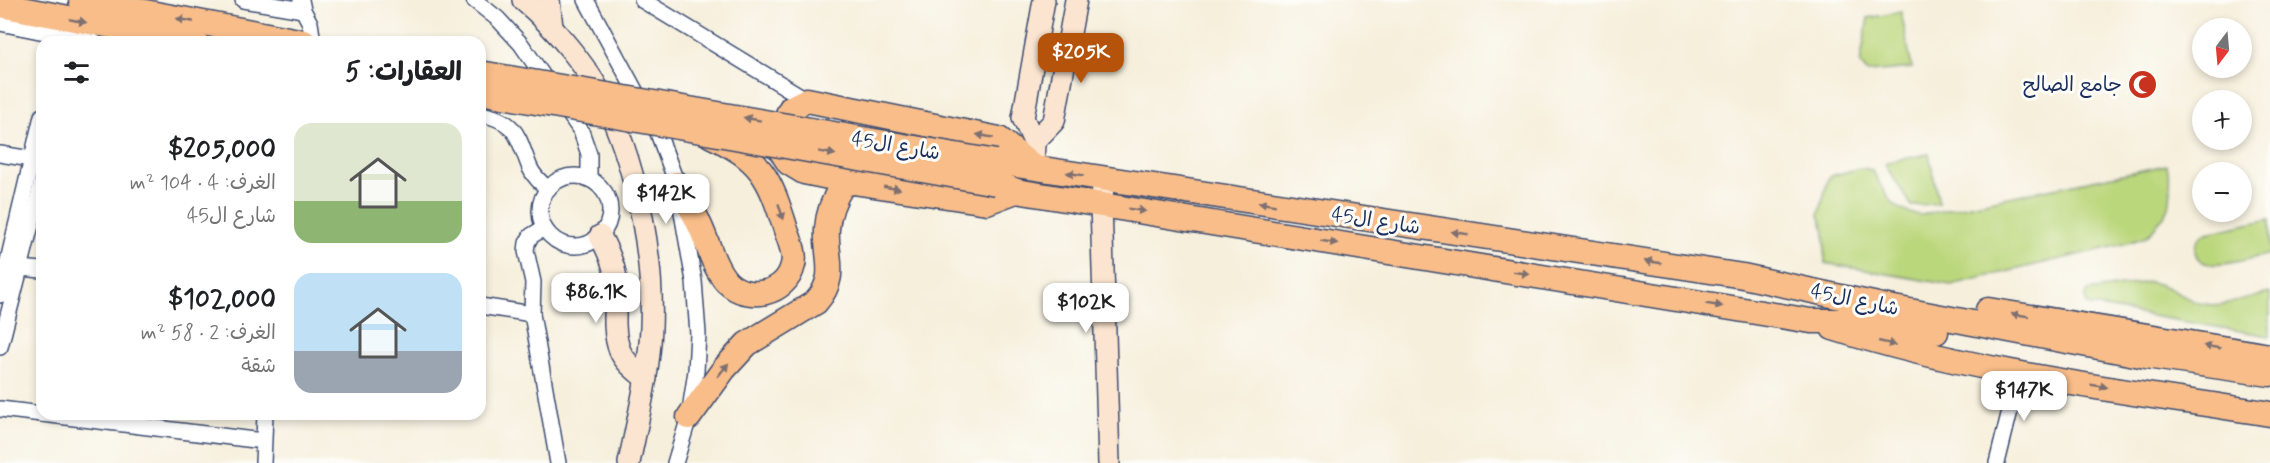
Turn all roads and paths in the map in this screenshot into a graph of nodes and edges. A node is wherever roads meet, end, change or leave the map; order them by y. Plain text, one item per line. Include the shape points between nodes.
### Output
1 (81, 0) edge
2 (243, 0) edge
3 (474, 0) edge
4 (523, 0) edge
5 (549, 0) edge
6 (586, 0) edge
7 (642, 0) edge
8 (1044, 0) edge
9 (1076, 0) edge
10 (0, 5) edge
11 (302, 5) edge
12 (118, 18) junction
13 (0, 23) edge
14 (552, 27) junction
15 (49, 36) edge
16 (176, 36) edge
17 (258, 36) edge
18 (312, 36) edge
19 (486, 75) edge
20 (486, 93) edge
21 (807, 100) junction
22 (486, 115) edge
23 (700, 130) junction
24 (36, 139) edge
25 (1034, 142) junction
26 (0, 154) edge
27 (31, 159) junction
28 (1033, 167) junction
29 (589, 179) junction
30 (1003, 179) junction
31 (1105, 179) junction
32 (853, 182) junction
33 (677, 184) junction
34 (548, 189) junction
35 (1101, 204) junction
36 (36, 205) edge
37 (544, 228) junction
38 (600, 236) junction
39 (20, 268) junction
40 (36, 269) edge
41 (1, 287) edge
42 (1835, 294) junction
43 (486, 307) edge
44 (531, 314) junction
45 (1811, 321) junction
46 (0, 347) edge
47 (2270, 356) edge
48 (2019, 374) junction
49 (2270, 374) edge
50 (646, 379) junction
51 (2270, 387) edge
52 (0, 409) edge
53 (36, 413) edge
54 (2270, 414) edge
55 (689, 417) junction
56 (133, 420) edge
57 (265, 420) edge
58 (263, 441) junction
59 (263, 463) edge
60 (558, 463) edge
61 (629, 463) edge
62 (675, 463) edge
63 (1109, 463) edge
64 (1997, 463) edge

1 - 12 main road
2 - 11 street
3 - 29 street via 521,44 581,131 589,154
4 - 14 main road
5 - 14 main road
6 - 33 street via 658,133
7 - 21 street
8 - 25 main road via 1023,118
9 - 25 main road via 1054,121
10 -> 12 main road
11 - 18 street
12 - 16 main road
17 -> 12 main road
13 - 15 street
14 - 50 main road via 593,81 625,153 648,255 651,328
30 -> 19 main road, شارع ال45, bridge
20 - 23 main road, شارع ال45, bridge
28 -> 21 main road via 999,139
21 - 32 main road via 791,108 781,128 780,149 789,163 804,172
22 - 34 street via 502,119 512,127 536,179
23 -> 30 main road, شارع ال45, bridge
23 -> 33 main road, bridge via 748,156 768,180 794,254 794,264 785,280 760,294 732,287 720,272
24 - 27 street
25 - 28 main road
26 - 27 street
27 - 41 street
28 - 30 main road, شارع ال45
31 -> 28 main road, شارع ال45
29 - 34 street via 571,177
29 - 38 street via 608,200 609,219
32 -> 30 main road via 987,202
30 - 35 main road, شارع ال45
31 - 35 main road
42 -> 31 main road, شارع ال45 via 1743,276
55 -> 32 main road via 747,344 822,295 830,279 826,232 831,206 843,184
33 - 55 street via 694,281 698,334
34 - 37 street via 540,208
35 -> 45 main road, شارع ال45
35 - 63 main road
36 - 39 street
37 - 38 street via 551,237 570,246 581,246
37 - 44 street via 526,243 533,282
38 - 50 main road via 616,279 617,342 627,361
39 - 40 street
39 - 46 street
47 -> 42 main road via 1893,292
42 - 49 main road, شارع ال45 via 2146,356
43 - 44 street
44 - 60 street
45 -> 48 main road via 1863,338
45 - 51 main road, شارع ال45 via 1867,321
48 -> 54 main road
48 - 64 street
50 - 61 main road
52 - 53 street
55 - 62 street
56 - 58 street
57 - 58 street
58 - 59 street

